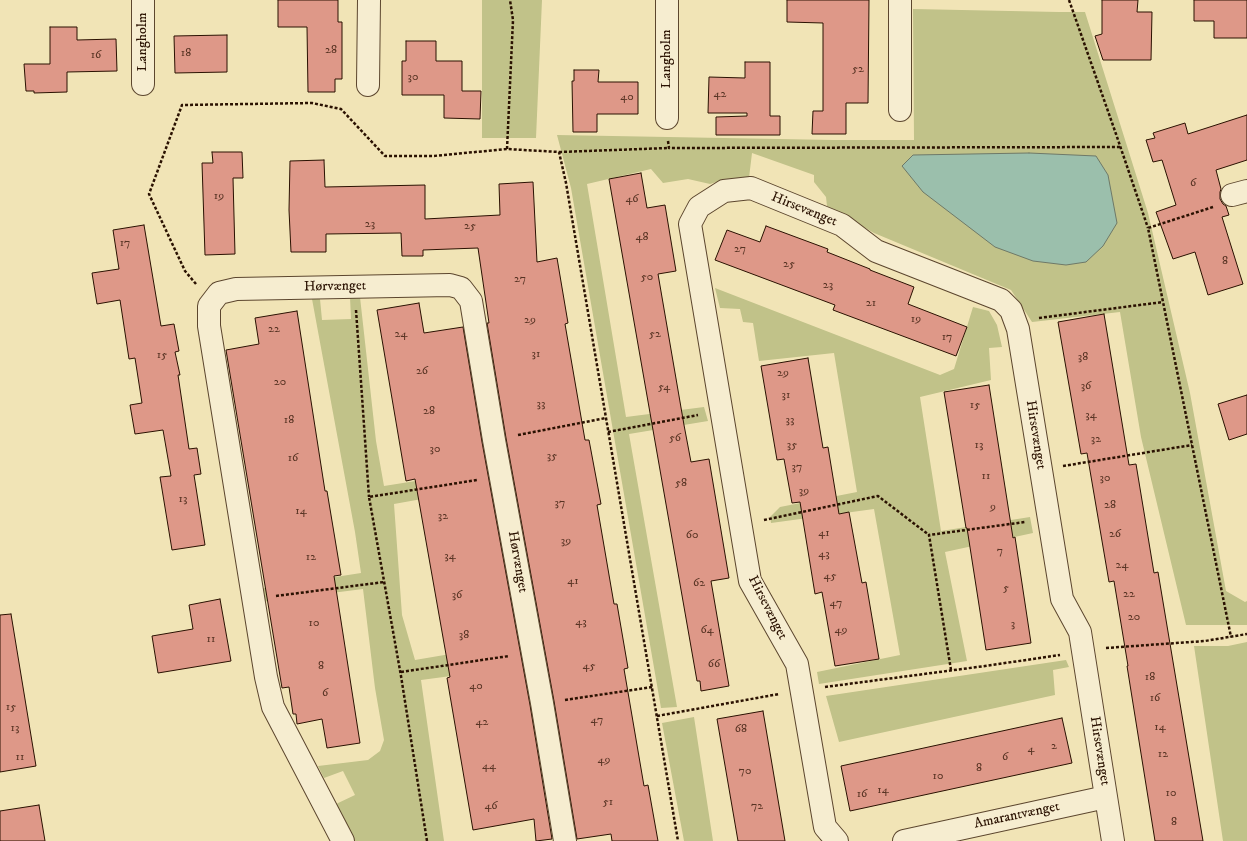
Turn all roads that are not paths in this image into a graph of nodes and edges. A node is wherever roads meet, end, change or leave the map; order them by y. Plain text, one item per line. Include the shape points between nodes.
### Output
1 (143, 0) edge
2 (369, 0) edge
3 (667, 0) edge
4 (900, 0) edge
5 (143, 84) dead end
6 (368, 85) dead end
7 (900, 110) dead end
8 (667, 118) road end
9 (1106, 797) junction
10 (342, 841) edge
11 (565, 841) edge
12 (837, 841) edge
13 (904, 841) edge
14 (1113, 841) edge

1 - 5 street, Langholm
2 - 6 street
3 - 8 street, Langholm
4 - 7 street
9 - 12 street, Hirsevænget via 1080,632 1062,599 1018,329 1011,310 1001,300 876,251 842,225 750,188 724,190 699,207 690,224 740,525 750,581 797,664 825,827
9 - 13 street, Amarantvænget
9 - 14 street, Hirsevænget
10 - 11 street, Hørvænget via 273,707 266,677 209,326 209,306 219,293 236,289 450,285 461,288 471,301

